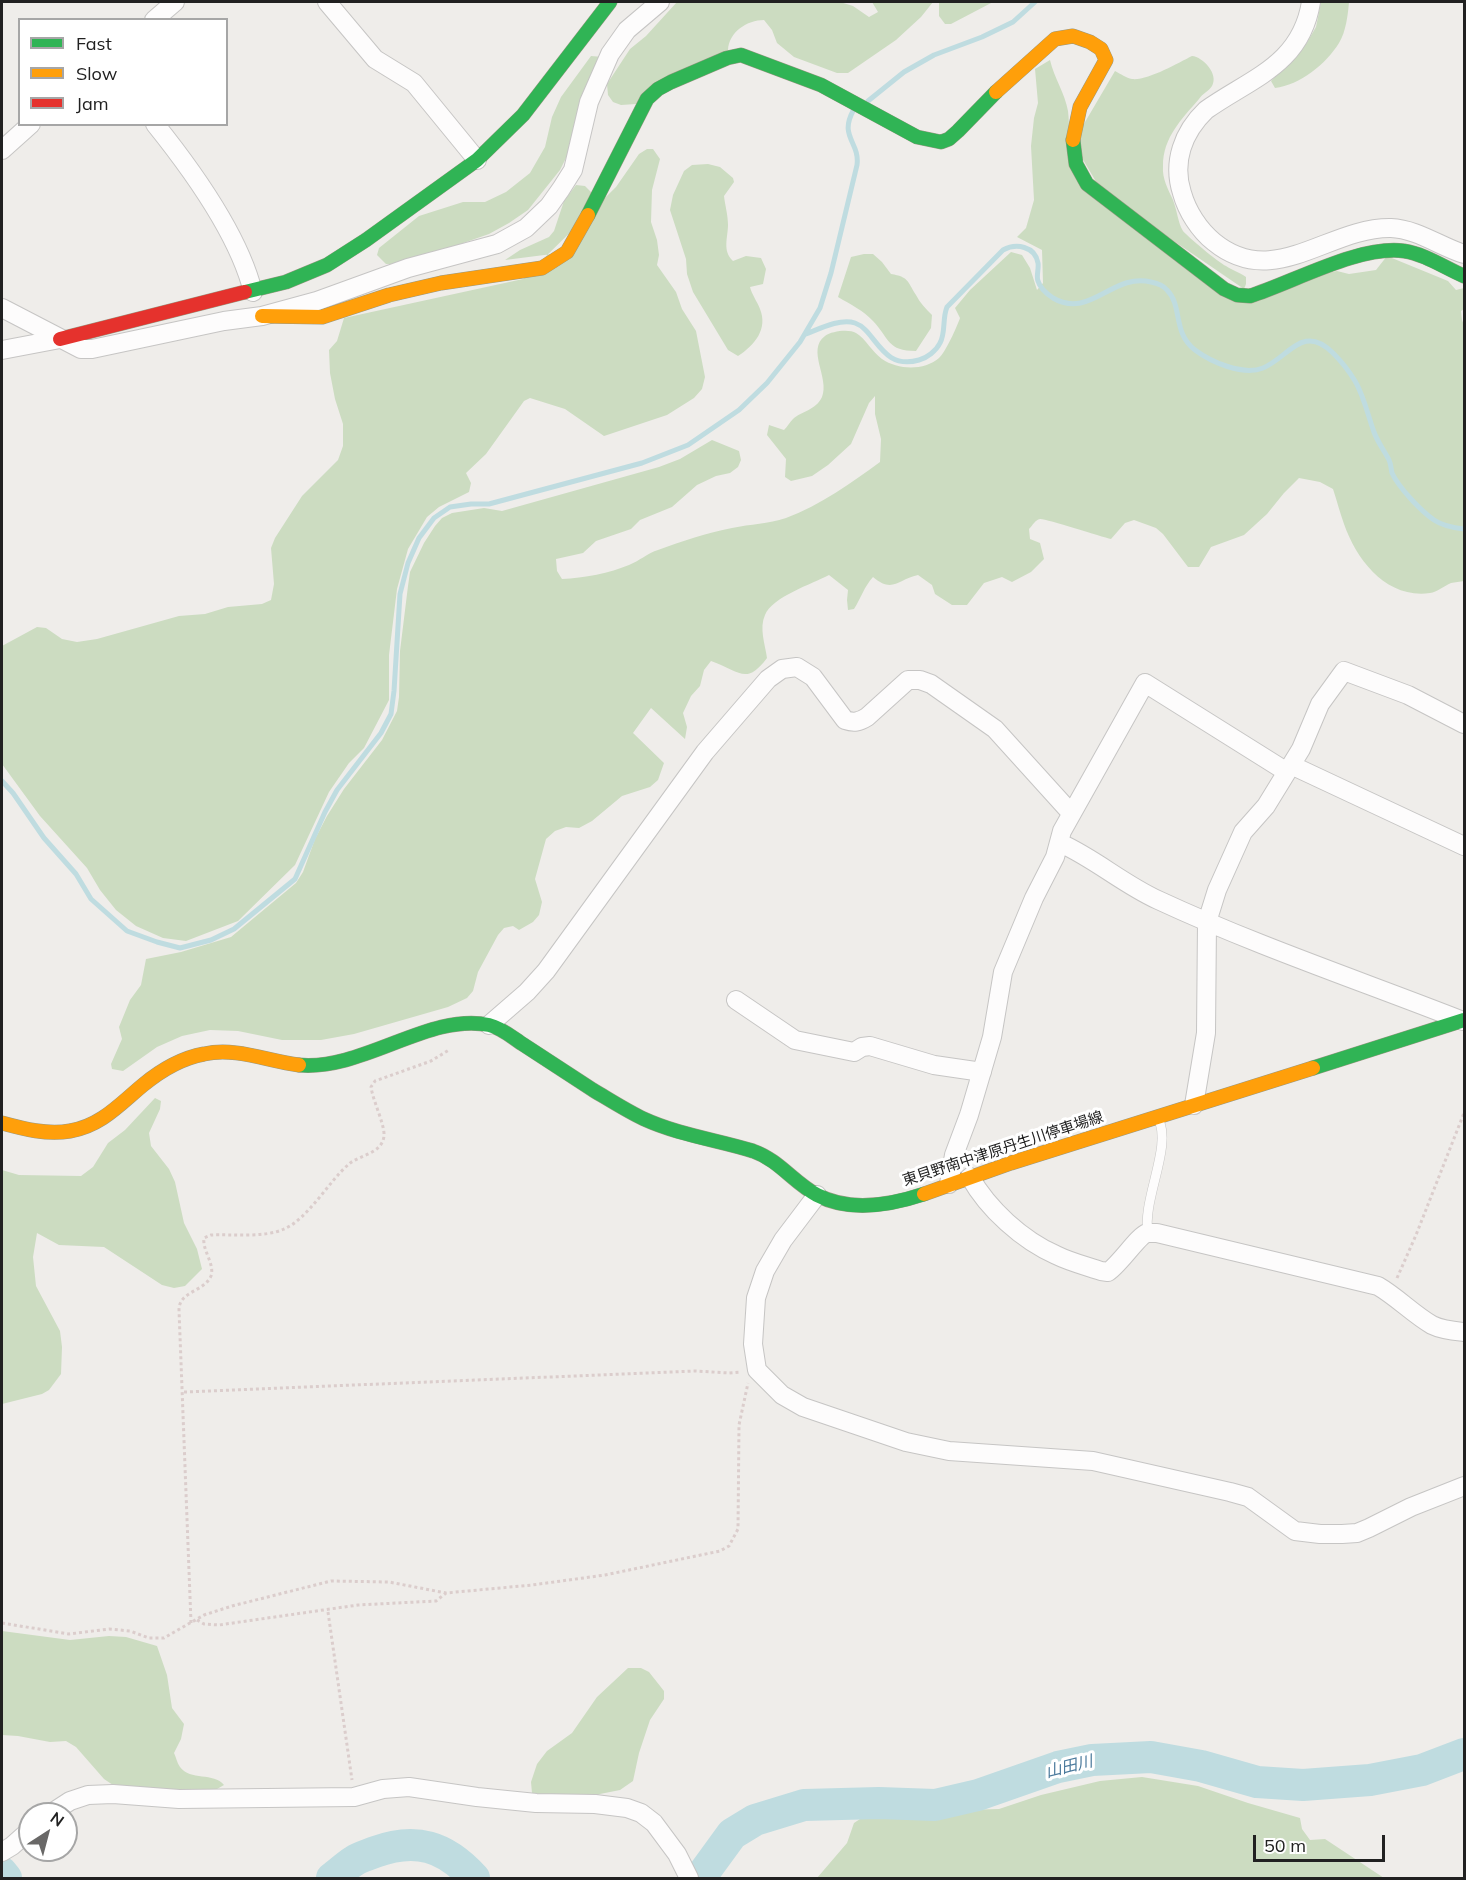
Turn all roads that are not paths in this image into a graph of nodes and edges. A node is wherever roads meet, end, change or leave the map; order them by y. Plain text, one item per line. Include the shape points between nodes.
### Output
1 (175, 2) edge
2 (327, 2) edge
3 (610, 2) edge
4 (660, 2) edge
5 (1311, 2) edge
6 (156, 18) edge
7 (30, 126) edge
8 (157, 126) edge
9 (2, 150) edge
10 (477, 160) junction
11 (1464, 254) edge
12 (1464, 276) edge
13 (253, 292) junction
14 (2, 308) edge
15 (262, 316) junction
16 (60, 339) junction
17 (2, 350) edge
18 (1464, 724) edge
19 (1289, 768) junction
20 (1071, 813) junction
21 (1060, 843) junction
22 (1464, 846) edge
23 (1207, 922) junction
24 (736, 1000) dead end
25 (1463, 1021) edge
26 (489, 1025) junction
27 (982, 1072) junction
28 (1194, 1105) junction
29 (1158, 1117) junction
30 (2, 1124) edge
31 (970, 1176) junction
32 (949, 1184) junction
33 (817, 1195) junction
34 (1148, 1233) junction
35 (1464, 1332) edge
36 (1464, 1486) edge
37 (68, 1802) edge
38 (688, 1876) edge

1 - 6 street
2 - 10 street via 375,59 414,83
3 - 10 street via 523,115
4 - 15 street via 627,30 610,54 589,102 573,170 549,206 526,228 497,244
5 - 11 street via 1301,34 1284,58 1198,117 1179,155 1182,194 1188,208 1209,238 1224,250 1253,261 1284,259 1350,235 1394,228
7 - 9 street
8 - 13 street via 226,225 247,268
10 - 13 street via 327,265
12 - 15 street via 1396,250 1331,266 1250,296 1224,289 1087,184 1074,162 1076,118 1106,60 1096,46 1073,36 1055,39 949,139 941,142 918,137 821,85 741,55 727,58 658,89 647,99 576,238 567,252 542,268 441,283 388,295 322,317
13 - 16 street
14 - 16 street
15 - 16 street via 92,349 81,349
16 - 17 street
18 - 19 street via 1408,695 1344,671 1320,704
19 - 20 street via 1145,683
19 - 22 street
19 - 23 street via 1243,832
20 - 21 street
20 - 26 street via 995,729 931,684 908,680 867,717 853,722 845,720 813,677 797,668 782,669 761,686 705,752 546,971
21 - 23 street via 1132,887
21 - 27 street via 1003,972
23 - 25 street
23 - 28 street via 1206,1033
24 - 27 street via 795,1040 854,1052 870,1046 934,1065
25 - 28 street, 東貝野南中津原丹生川停車場線
26 - 30 street via 450,1026 329,1064 303,1065 245,1054 204,1054 172,1065 97,1122 78,1130 26,1129
26 - 33 street, 東貝野南中津原丹生川停車場線 via 643,1119 756,1152
27 - 32 street via 954,1155
28 - 29 street, 東貝野南中津原丹生川停車場線
29 - 31 street, 東貝野南中津原丹生川停車場線
29 - 34 lane via 1164,1133 1147,1218
31 - 32 street, 東貝野南中津原丹生川停車場線
31 - 34 street via 986,1200 1028,1239 1057,1256 1101,1271 1115,1267
32 - 33 street, 東貝野南中津原丹生川停車場線 via 912,1198 861,1206
33 - 36 street via 783,1240 765,1271 756,1298 753,1344 757,1370 797,1404 926,1448 1114,1465 1248,1497 1285,1525 1306,1533 1357,1533
34 - 35 street via 1378,1286 1432,1324
37 - 38 street via 88,1795 114,1794 179,1799 354,1797 409,1787 524,1802 595,1804 627,1808 654,1823

